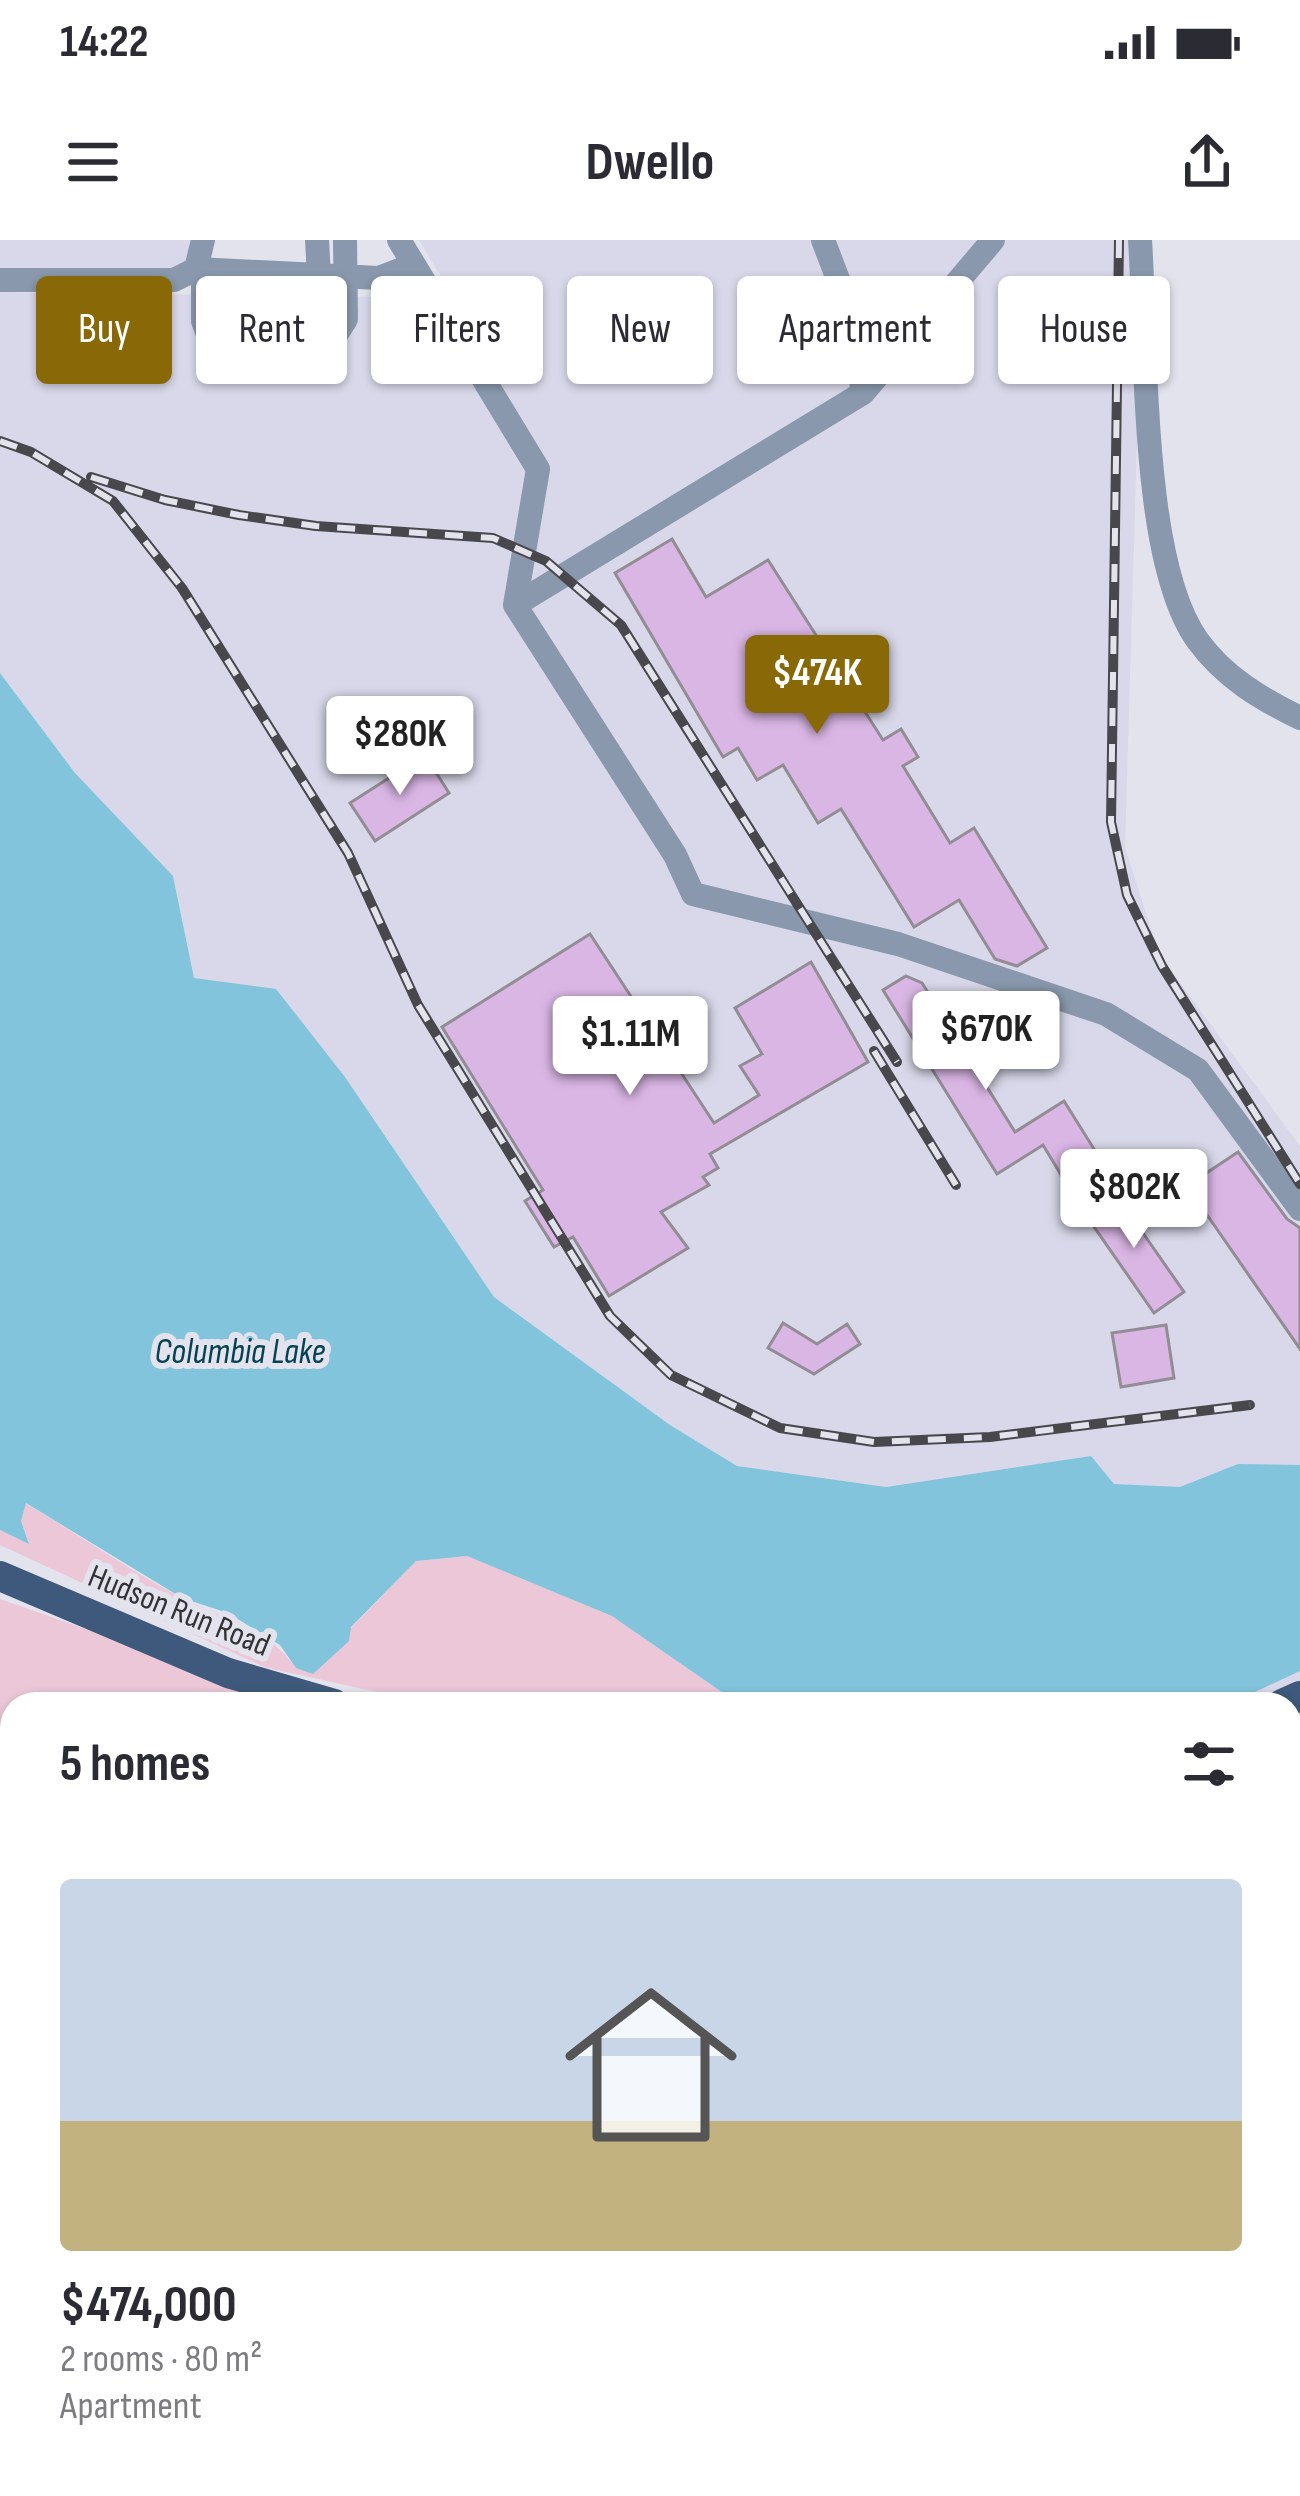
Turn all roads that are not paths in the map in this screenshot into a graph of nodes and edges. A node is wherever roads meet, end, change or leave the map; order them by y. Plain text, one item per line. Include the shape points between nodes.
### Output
1 (203, 240) edge
2 (317, 240) edge
3 (345, 240) edge
4 (400, 240) edge
5 (823, 240) edge
6 (992, 240) edge
7 (1140, 240) edge
8 (410, 266) junction
9 (193, 273) junction
10 (288, 276) edge
11 (319, 276) edge
12 (347, 276) edge
13 (347, 277) edge
14 (0, 280) edge
15 (196, 289) edge
16 (863, 393) junction
17 (515, 604) junction
18 (1300, 718) edge
19 (1300, 1209) edge
20 (0, 1576) edge
21 (294, 1692) edge

1 - 9 street
2 - 11 street
3 - 12 street
4 - 8 street
5 - 16 street via 849,308
6 - 16 street
7 - 18 street via 1154,507 1171,582 1196,640 1250,694
8 - 13 street via 379,278
8 - 17 street via 538,469
9 - 10 street
9 - 14 street
9 - 15 street
16 - 17 street
17 - 19 street via 693,894 898,944 1106,1014 1198,1070
20 - 21 main road, Hudson Run Road

